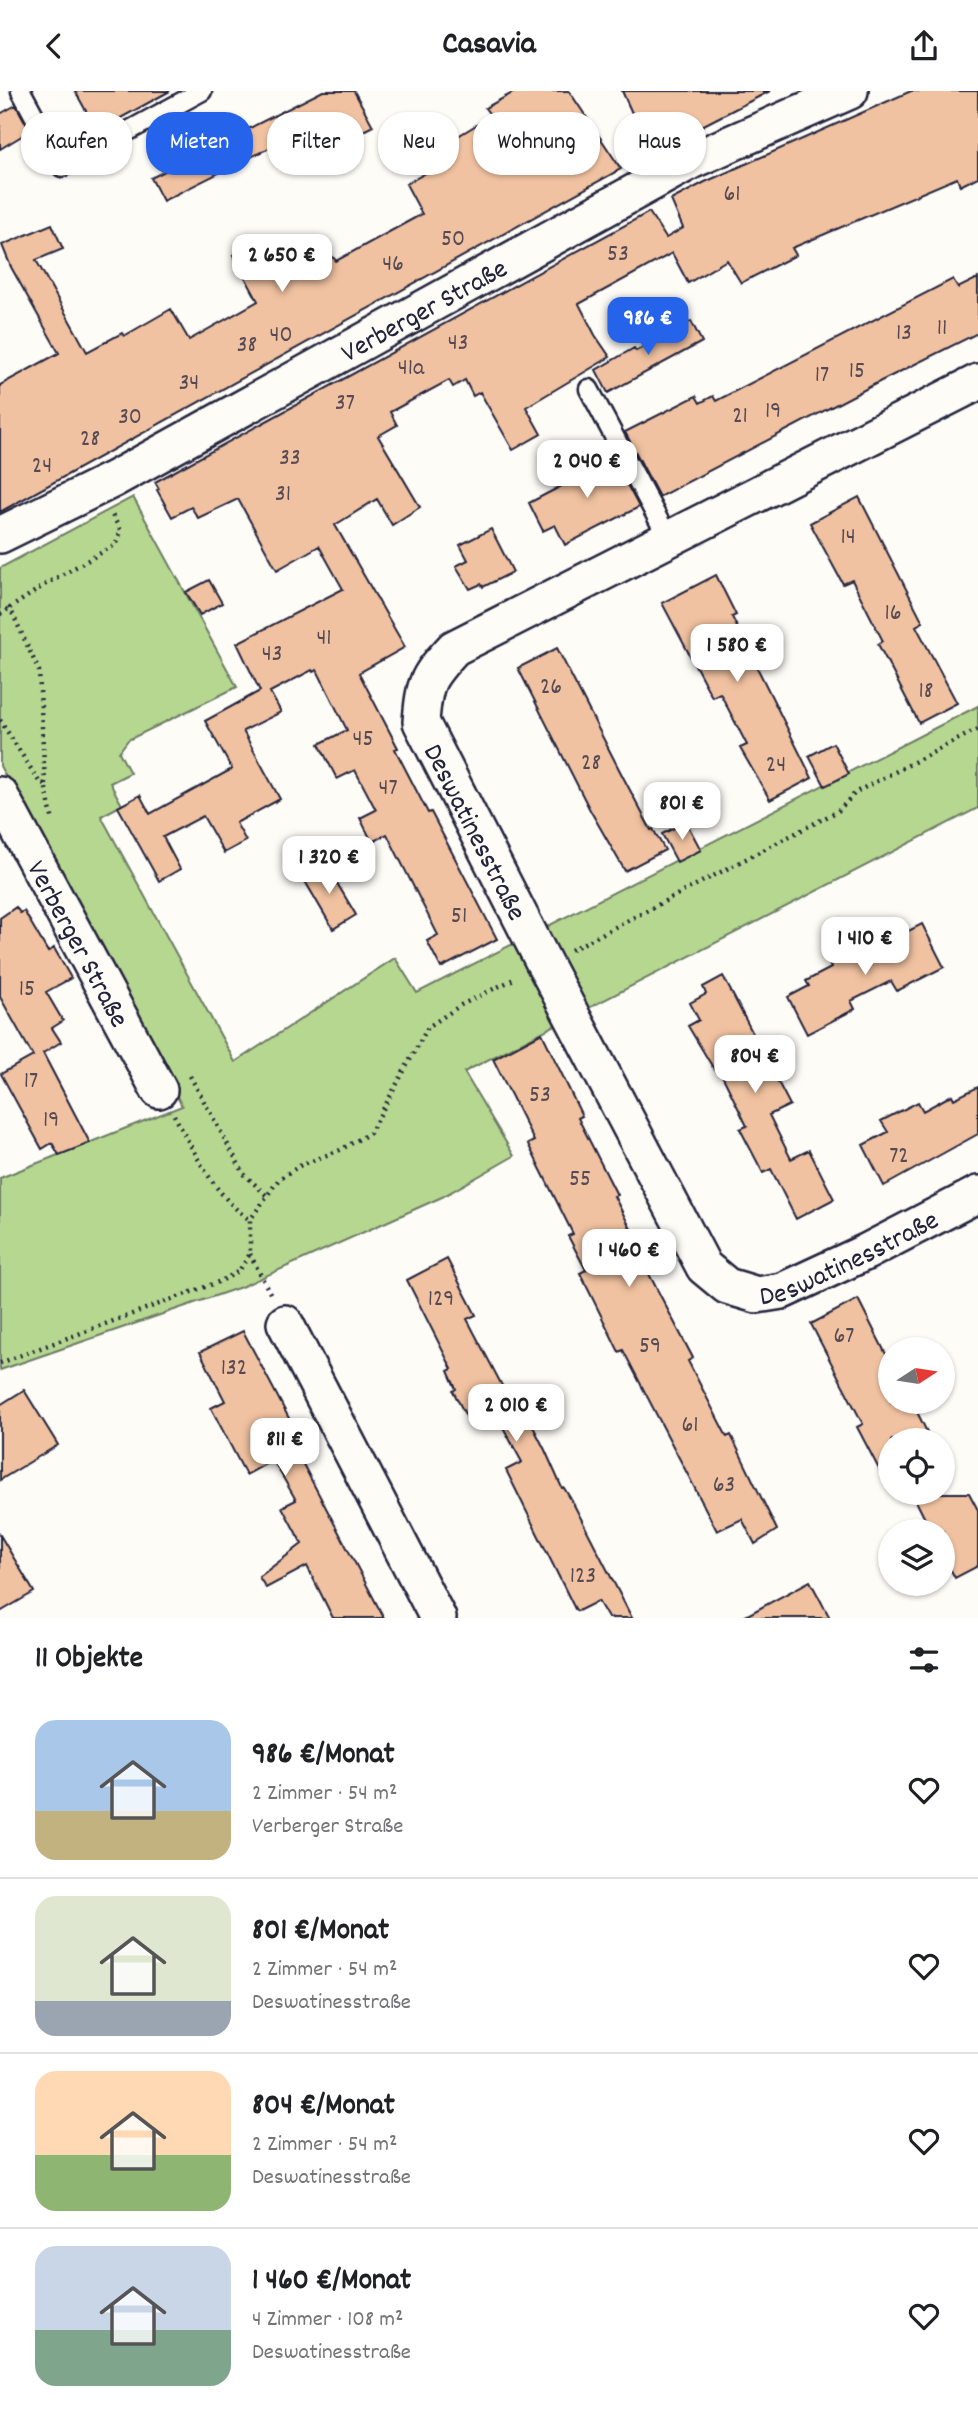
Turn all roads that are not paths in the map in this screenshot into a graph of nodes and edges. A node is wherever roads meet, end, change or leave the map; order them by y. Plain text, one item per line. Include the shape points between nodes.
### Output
1 (21, 91) edge
2 (202, 91) edge
3 (850, 91) edge
4 (978, 381) edge
5 (589, 389) dead end
6 (0, 535) edge
7 (668, 538) junction
8 (0, 795) edge
9 (159, 1090) road end
10 (978, 1194) edge
11 (285, 1323) road end
12 (438, 1618) edge

1 - 2 lane via 62,167
3 - 6 street, Verberger Straße via 693,160 98,487
4 - 7 street, Deswatinesstraße
5 - 7 lane
7 - 10 street, Deswatinesstraße via 454,648 429,674 421,722 704,1267 727,1286 757,1295 782,1291
8 - 9 street, Verberger Straße
11 - 12 street

